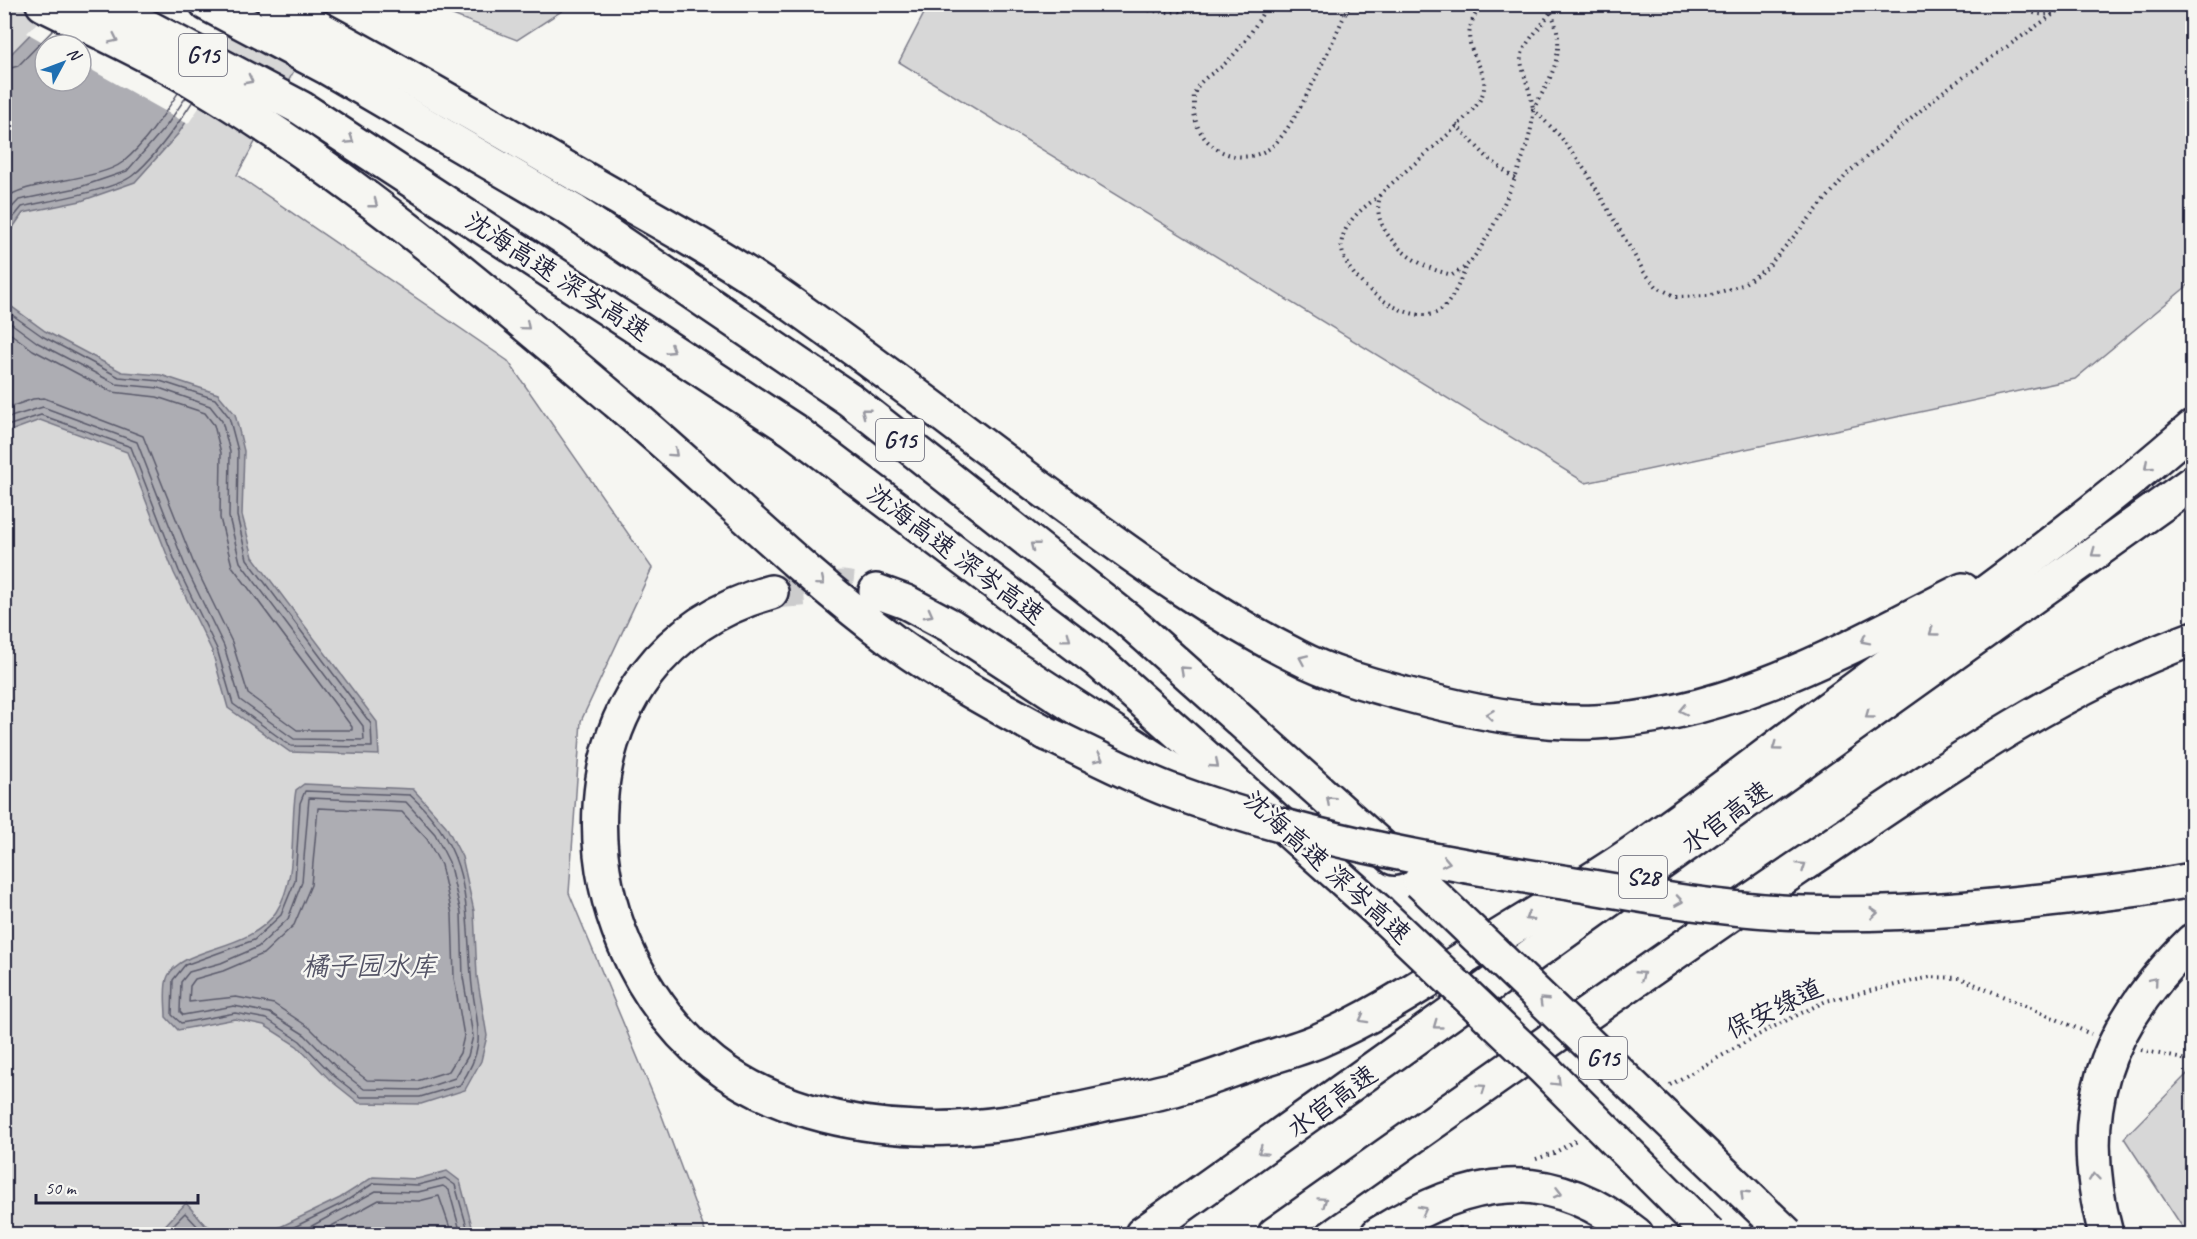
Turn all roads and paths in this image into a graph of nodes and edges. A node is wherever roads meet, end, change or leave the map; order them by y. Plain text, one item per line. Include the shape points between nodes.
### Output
1 (43, 4) edge
2 (104, 4) edge
3 (207, 4) edge
4 (274, 4) edge
5 (1132, 4) edge
6 (1212, 4) edge
7 (1267, 4) edge
8 (1350, 4) edge
9 (1482, 4) edge
10 (1554, 4) edge
11 (2018, 4) edge
12 (2068, 4) edge
13 (2060, 12) junction
14 (1551, 13) junction
15 (336, 55) junction
16 (1533, 109) junction
17 (1458, 127) junction
18 (1515, 179) junction
19 (1381, 194) junction
20 (1468, 265) junction
21 (2193, 428) edge
22 (2193, 483) edge
23 (2048, 547) junction
24 (876, 591) tunnel mouth
25 (771, 592) tunnel mouth
26 (2193, 639) edge
27 (2193, 880) edge
28 (1369, 903) junction
29 (2193, 941) edge
30 (2099, 1037) dead end
31 (2130, 1047) dead end
32 (2193, 1061) edge
33 (1665, 1088) dead end
34 (1585, 1135) dead end
35 (1532, 1160) dead end
36 (1463, 1216) dead end
37 (1142, 1234) edge
38 (1275, 1234) edge
39 (1378, 1234) edge
40 (1460, 1234) edge
41 (1636, 1234) edge
42 (1709, 1234) edge
43 (1786, 1234) edge
44 (2106, 1234) edge

1 -> 27 highway, bridge via 196,83 354,189 619,404 776,544 889,637 953,680 1046,733 1166,789 1347,841 1484,870 1703,905 1782,912 1863,913 2052,900
2 -> 28 highway, 沈海高速 深岑高速 / G15 via 301,108 792,430 1098,661
3 - 15 highway, 沈海高速 深岑高速 / G15
4 - 15 highway
5 - 6 path via 1160,13
7 - 8 path via 1236,52 1206,77 1195,92 1198,129 1220,152 1239,159 1270,148 1280,138
9 - 17 path via 1468,34 1484,88 1481,98
10 - 14 path
11 - 13 path via 2042,16
12 - 13 path
13 - 16 path via 1941,93 1848,173 1767,268 1742,285 1708,296 1676,297 1657,287 1644,272 1587,174 1560,136
14 - 16 path via 1559,33 1558,56
14 - 16 path via 1524,49 1520,61
23 -> 15 highway via 1775,682 1712,704 1662,715 1594,722 1478,714 1362,683 1299,658 1171,581 766,287 692,241
43 -> 15 highway, 沈海高速 深岑高速 / G15, bridge via 1420,882 1127,619 849,399
16 - 18 path via 1531,137
17 - 18 path
17 - 19 path
18 - 20 path
19 - 20 path via 1377,212 1384,230 1412,259 1433,271 1452,275
19 - 20 path via 1349,222 1342,237 1341,253 1362,284 1394,307 1433,314 1444,307
21 -> 23 highway
22 -> 37 highway, 水官高速 / S28
23 -> 25 highway via 1624,858 1361,1021 1313,1043 1177,1088 1032,1120 917,1128 824,1114 778,1101 715,1065 664,1012 645,982 627,951 606,885 598,810 602,775 611,742 642,678 687,633 718,612
24 -> 28 highway via 906,602 987,648
38 -> 26 highway via 1629,983 1968,756 2104,676
28 -> 42 highway, 沈海高速 深岑高速 / G15, bridge via 1544,1069
44 -> 29 highway via 2092,1161 2099,1089 2108,1058 2142,997
30 - 33 path, 保安绿道 via 1960,978 1930,976 1826,1001
31 - 32 path
34 - 35 path via 1554,1153
36 - 40 path
39 -> 41 highway via 1437,1202 1471,1190 1500,1186 1534,1187 1566,1195

